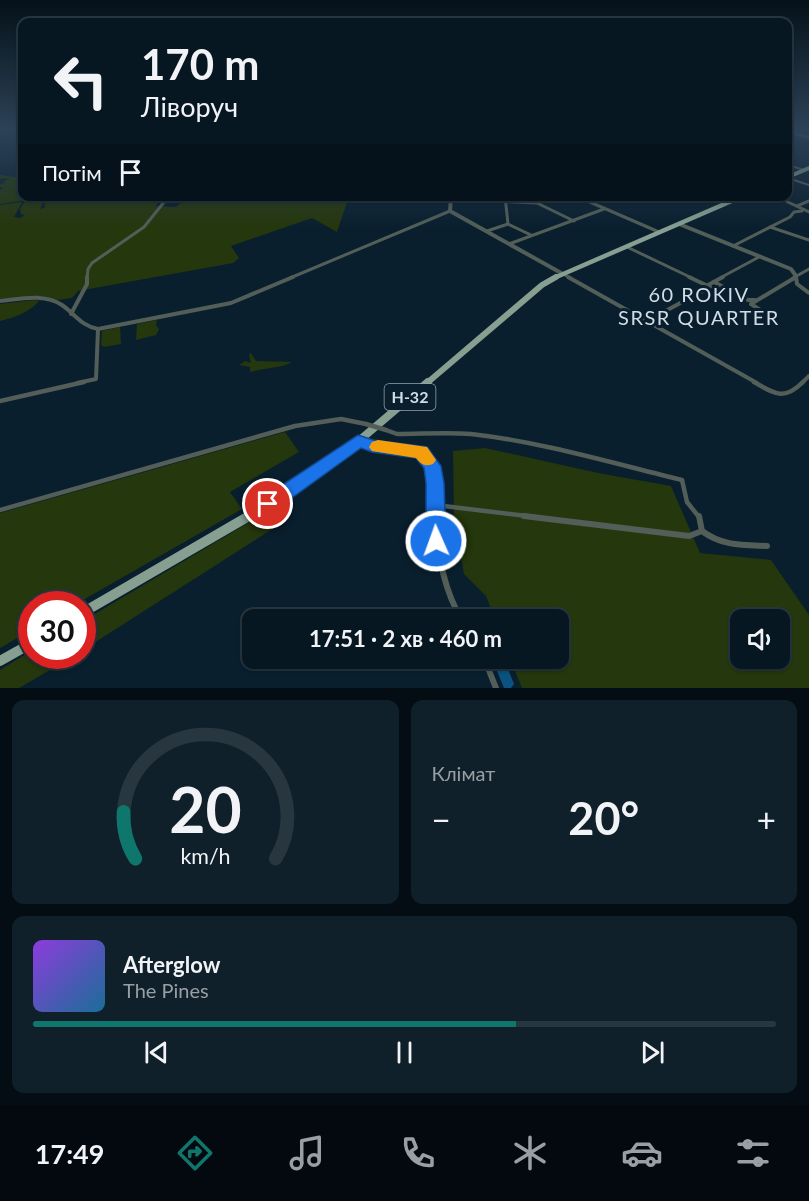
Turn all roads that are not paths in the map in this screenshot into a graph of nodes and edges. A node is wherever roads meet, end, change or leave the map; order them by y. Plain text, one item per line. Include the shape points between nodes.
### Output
1 (792, 166) edge
2 (807, 169) edge
3 (792, 176) edge
4 (792, 179) edge
5 (809, 185) edge
6 (165, 201) edge
7 (451, 201) edge
8 (505, 201) joint
9 (542, 201) edge
10 (587, 201) edge
11 (732, 201) edge
12 (786, 201) edge
13 (809, 201) edge
14 (537, 203) junction
15 (797, 206) junction
16 (604, 209) junction
17 (450, 211) junction
18 (802, 211) junction
19 (809, 213) edge
20 (574, 221) junction
21 (508, 224) junction
22 (679, 224) junction
23 (769, 227) junction
24 (487, 231) junction
25 (660, 233) junction
26 (531, 236) junction
27 (809, 240) edge
28 (509, 244) junction
29 (732, 246) junction
30 (627, 247) junction
31 (759, 257) junction
32 (809, 269) edge
33 (563, 274) junction
34 (796, 276) junction
35 (713, 282) junction
36 (708, 285) junction
37 (809, 293) edge
38 (756, 300) junction
39 (0, 301) edge
40 (765, 313) dead end
41 (71, 314) junction
42 (647, 321) junction
43 (98, 329) junction
44 (809, 376) edge
45 (0, 401) edge
46 (358, 441) junction
47 (435, 505) junction
48 (0, 510) edge
49 (702, 531) junction
50 (767, 546) dead end
51 (96, 605) edge
52 (455, 609) edge
53 (18, 651) edge
54 (0, 661) edge
55 (488, 669) edge
56 (496, 688) edge

1 - 2 street
2 - 3 main road
4 - 5 street
6 - 41 street via 144,227 92,263 87,284
7 - 17 street
8 - 14 street
8 - 21 street
9 - 14 street
10 - 16 street
11 - 22 main road, Н-32
12 - 15 street
13 - 15 street
14 - 20 street
15 - 18 street
16 - 20 street
16 - 25 street
17 - 24 street
17 - 43 street via 231,303
18 - 19 street
18 - 23 street
20 - 26 street
21 - 24 street
21 - 26 street
22 - 25 main road, Н-32
22 - 29 street
23 - 27 street
23 - 29 street
24 - 28 street
25 - 30 main road, Н-32
26 - 28 street
28 - 33 street
29 - 31 street
30 - 33 main road, Н-32
30 - 36 street
31 - 34 street via 791,269
31 - 35 street
32 - 34 street
33 - 42 street
33 - 46 main road, Н-32 via 542,285
34 - 37 street via 797,284
34 - 38 street
35 - 36 street
35 - 38 street via 748,300
36 - 42 street
38 - 40 street via 752,304
39 - 41 street via 44,298 61,304
41 - 43 street via 81,325
42 - 44 street via 783,396
43 - 45 street via 96,379
46 - 47 street via 421,452 433,466
46 - 51 main road, Н-32 via 285,494
47 - 49 street via 689,536
47 - 52 street via 436,541
48 - 49 street, bridge via 295,426 341,419 397,434 469,434 506,440 682,480 687,502 699,515
49 - 50 street via 723,543
53 - 54 main road
55 - 56 street

